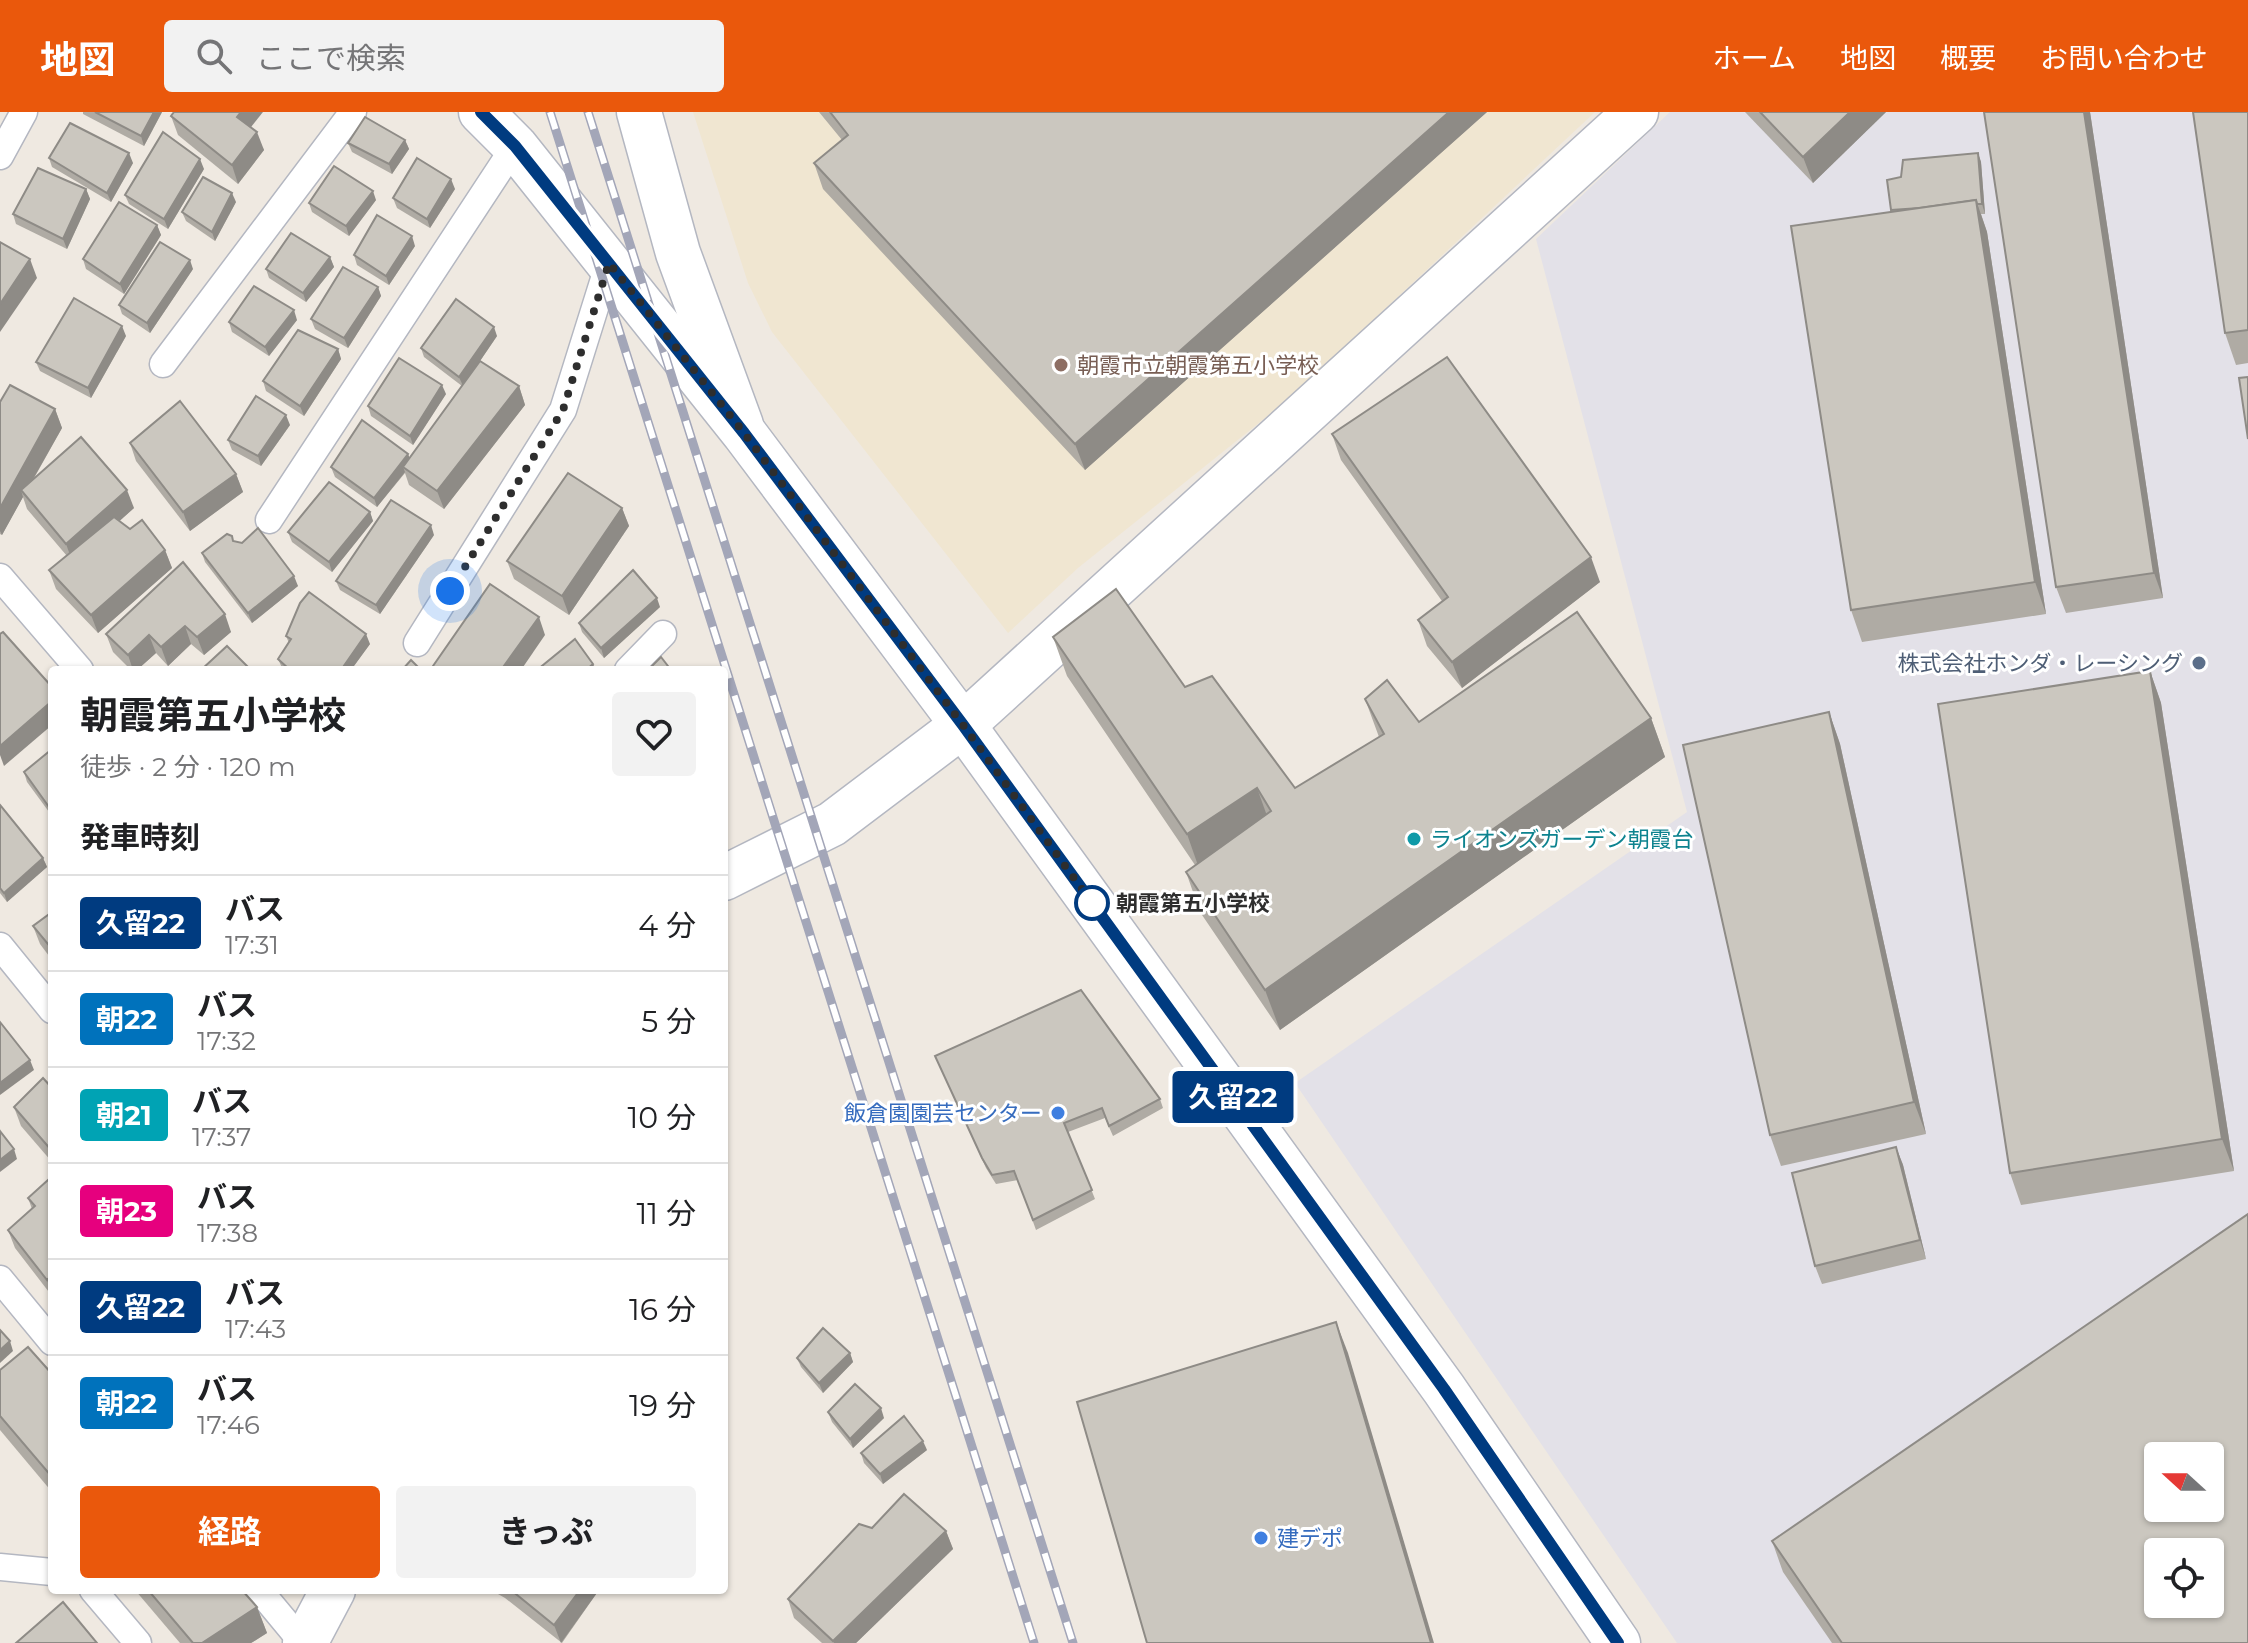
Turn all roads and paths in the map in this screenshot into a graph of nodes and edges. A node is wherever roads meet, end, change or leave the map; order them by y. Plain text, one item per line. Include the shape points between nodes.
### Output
1 (24, 112) edge
2 (353, 112) edge
3 (481, 112) edge
4 (639, 112) edge
5 (1636, 112) edge
6 (515, 146) junction
7 (0, 156) edge
8 (609, 263) junction
9 (163, 364) dead end
10 (744, 433) junction
11 (269, 520) dead end
12 (0, 577) edge
13 (663, 634) dead end
14 (417, 643) dead end
15 (77, 666) edge
16 (632, 666) edge
17 (963, 725) junction
18 (728, 876) edge
19 (0, 946) edge
20 (48, 1005) edge
21 (0, 1279) edge
22 (48, 1337) edge
23 (0, 1567) edge
24 (48, 1572) edge
25 (96, 1594) edge
26 (262, 1594) edge
27 (331, 1594) edge
28 (138, 1643) edge
29 (304, 1643) edge
30 (1618, 1643) edge

1 - 7 lane
2 - 9 lane
3 - 6 street
4 - 10 street via 678,253
5 - 17 street
6 - 8 street
6 - 11 lane
8 - 10 street
8 - 14 lane via 563,410
10 - 17 street
12 - 15 lane
13 - 16 lane
17 - 18 street via 832,824
17 - 30 street via 1444,1389
19 - 20 lane
21 - 22 lane
23 - 24 lane
25 - 28 lane
26 - 29 lane
27 - 29 street

